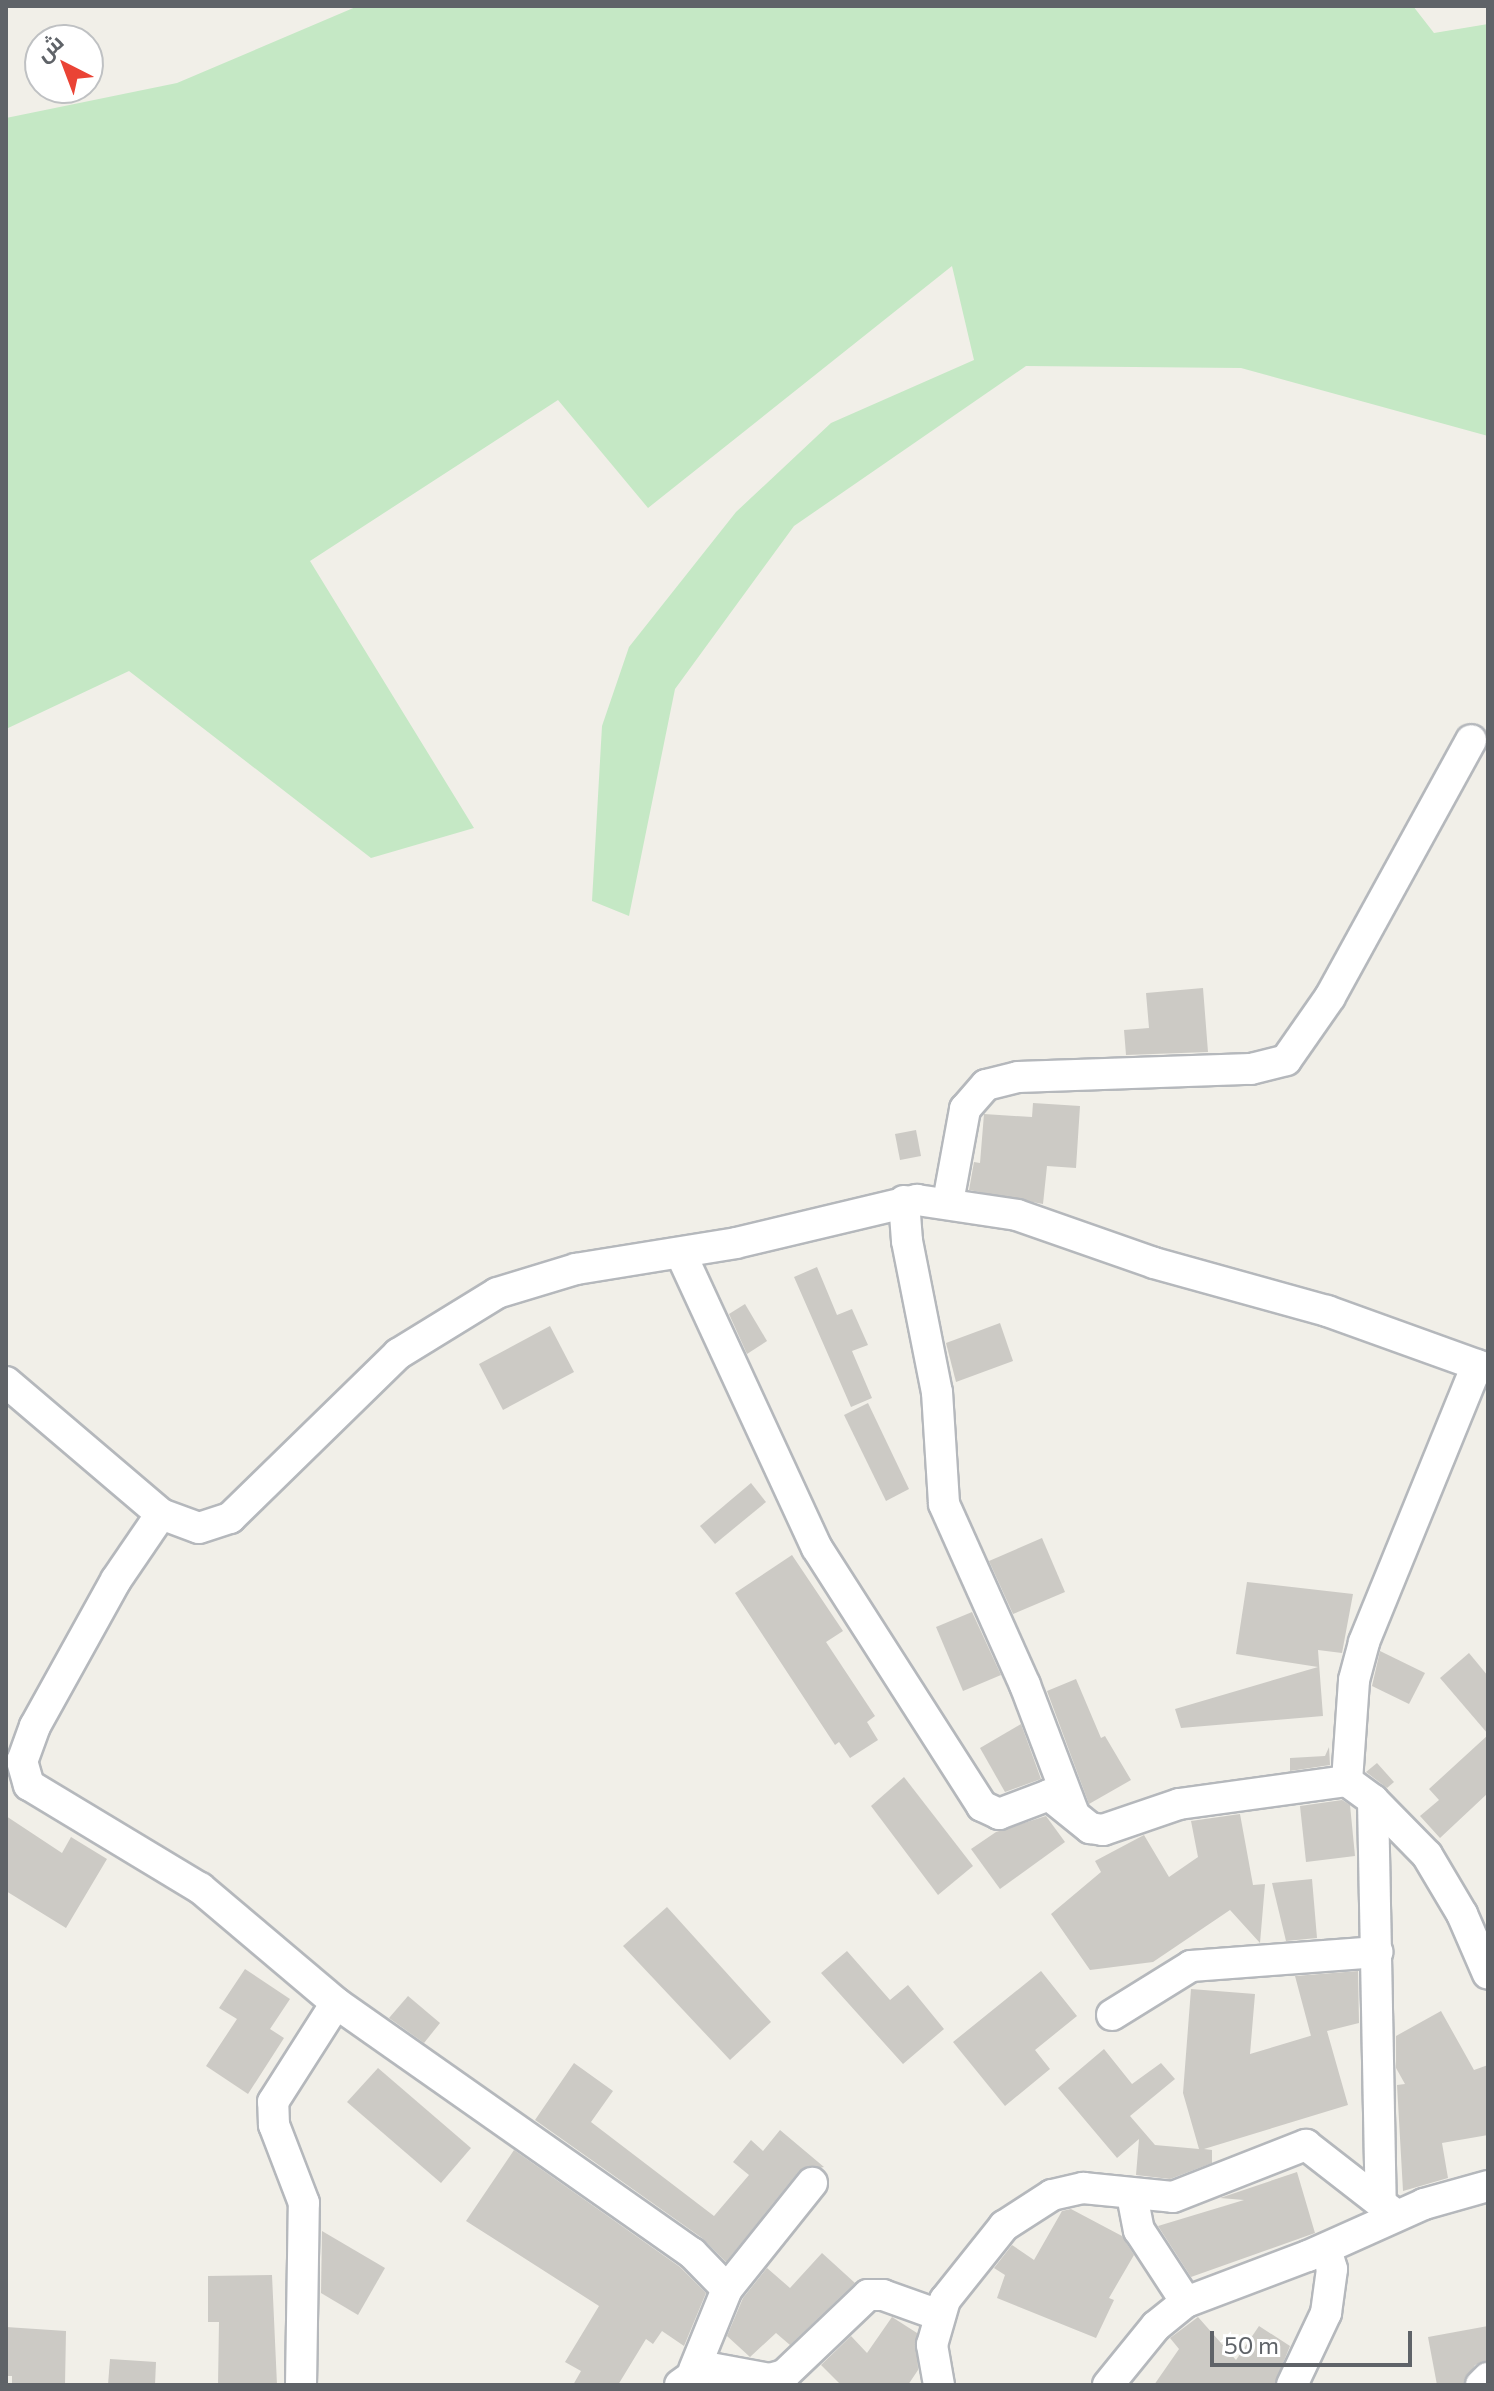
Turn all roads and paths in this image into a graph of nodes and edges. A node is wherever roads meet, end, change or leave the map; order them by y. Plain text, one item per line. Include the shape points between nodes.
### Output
1 (1471, 740) dead end
2 (904, 1201) junction
3 (948, 1202) junction
4 (681, 1254) junction
5 (1483, 1367) edge
6 (6, 1382) edge
7 (161, 1514) junction
8 (1347, 1781) junction
9 (1373, 1800) junction
10 (1074, 1814) junction
11 (1377, 1952) junction
12 (1488, 1974) edge
13 (336, 2003) junction
14 (1112, 2015) dead end
15 (812, 2183) dead end
16 (1488, 2186) edge
17 (1132, 2195) junction
18 (1388, 2208) junction
19 (1326, 2249) junction
20 (1271, 2271) junction
21 (727, 2289) junction
22 (1331, 2289) junction
23 (1186, 2302) junction
24 (939, 2315) junction
25 (687, 2377) edge
26 (1488, 2378) edge
27 (301, 2385) edge
28 (939, 2385) edge
29 (1108, 2385) edge
30 (1292, 2385) edge
31 (1481, 2385) edge

1 - 3 street via 1330,997 1286,1060 1251,1069 1018,1077 986,1085 965,1109
2 - 3 street
2 - 4 street
2 - 10 street via 937,1392 944,1504 1025,1685
3 - 5 street via 1017,1215 1180,1272 1327,1311
4 - 7 street via 576,1269 497,1293 398,1354 230,1518 199,1528
4 - 10 street via 817,1548 982,1806 999,1814 1049,1795
5 - 8 street via 1364,1642 1354,1680
6 - 7 street
7 - 13 street via 116,1580 35,1726 22,1761 24,1776 35,1792 200,1888
8 - 9 street
8 - 10 street via 1179,1804 1103,1830 1090,1828
9 - 11 street
9 - 12 street via 1427,1855 1462,1914
11 - 14 street via 1191,1966
11 - 18 street
13 - 21 street via 679,2244
13 - 27 street via 273,2102 274,2125 305,2216
15 - 21 street
16 - 18 street
17 - 18 street via 1173,2197 1306,2145
17 - 23 street via 1139,2230
17 - 24 street via 1083,2188 1052,2195 1019,2214 979,2256
18 - 19 street
19 - 20 street
19 - 22 street
20 - 22 street
20 - 23 street
21 - 25 street
22 - 30 street via 1314,2342
23 - 29 street via 1156,2326
24 - 25 street via 883,2295 868,2295 784,2375
24 - 28 street via 932,2345
26 - 31 street

